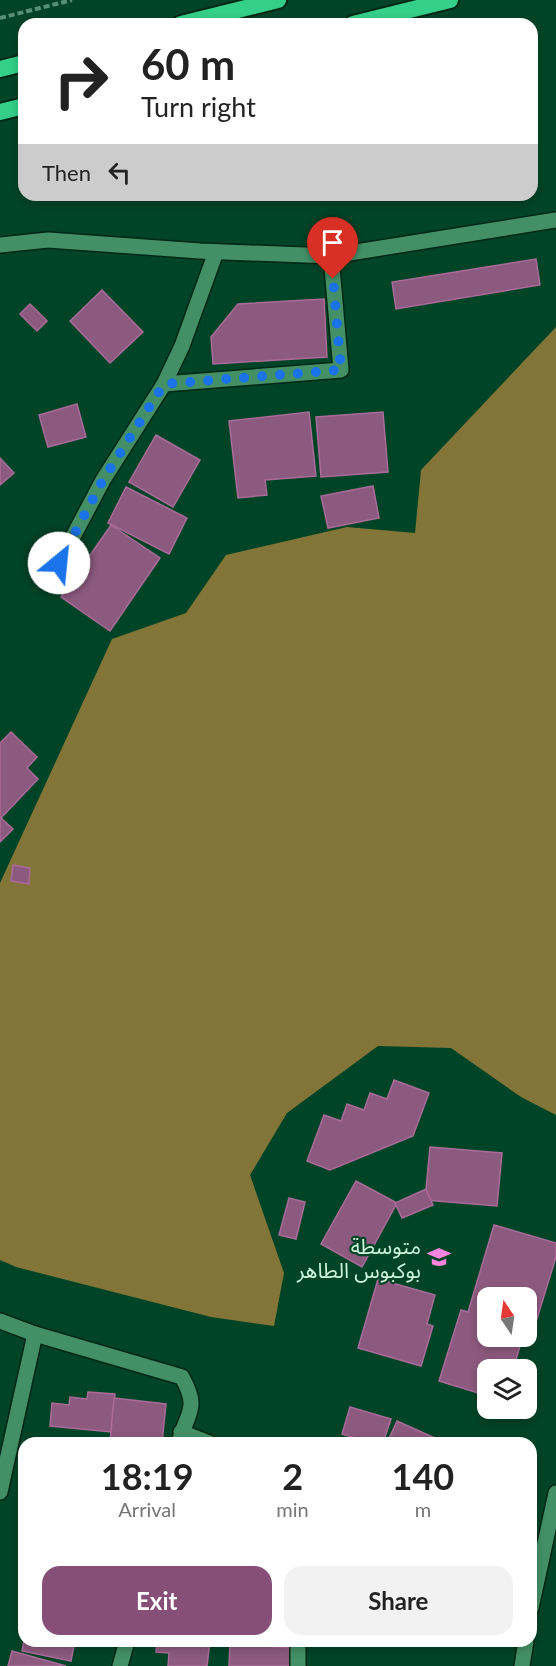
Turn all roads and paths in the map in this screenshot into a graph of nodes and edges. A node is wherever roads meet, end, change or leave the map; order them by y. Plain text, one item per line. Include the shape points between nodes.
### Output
1 (72, 0) edge
2 (278, 0) edge
3 (450, 0) edge
4 (0, 18) edge
5 (205, 18) edge
6 (377, 18) edge
7 (18, 64) edge
8 (0, 69) edge
9 (18, 108) edge
10 (0, 112) edge
11 (556, 220) edge
12 (0, 245) edge
13 (216, 252) junction
14 (331, 256) junction
15 (164, 384) junction
16 (59, 563) dead end
17 (0, 1321) edge
18 (35, 1334) junction
19 (180, 1437) edge
20 (0, 1492) edge
21 (556, 1493) edge
22 (537, 1580) edge
23 (125, 1647) edge
24 (298, 1647) edge
25 (525, 1647) edge
26 (120, 1666) edge
27 (298, 1666) edge
28 (522, 1666) edge

1 - 4 path
2 - 5 highway
3 - 6 highway
7 - 8 highway
9 - 10 highway
11 - 14 street
12 - 13 street via 48,240
13 - 14 street
13 - 15 street
14 - 15 street via 341,370
15 - 16 street via 103,480
17 - 18 street
18 - 19 street via 182,1377 191,1395 191,1408
18 - 20 street
21 - 22 street
23 - 26 street
24 - 27 street
25 - 28 street

